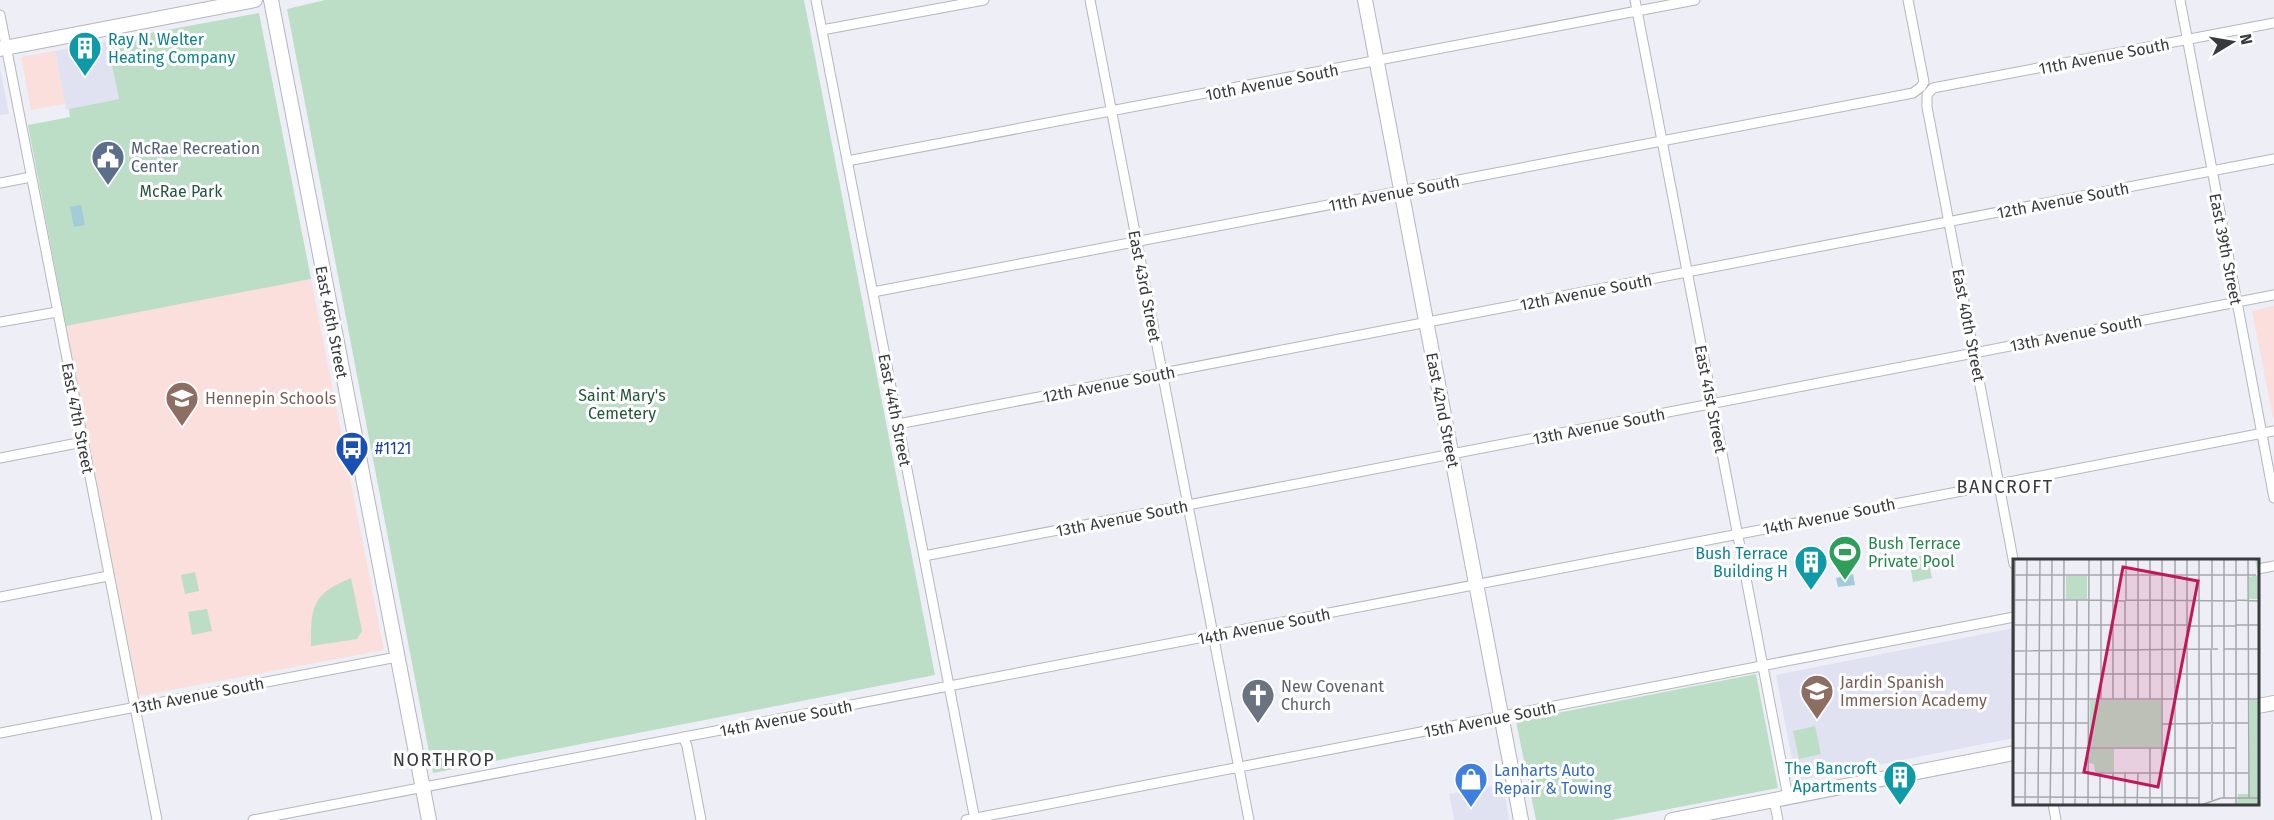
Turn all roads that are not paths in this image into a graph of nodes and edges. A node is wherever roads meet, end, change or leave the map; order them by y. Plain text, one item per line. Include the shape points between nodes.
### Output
1 (255, 0) edge
2 (271, 0) edge
3 (816, 0) edge
4 (984, 0) edge
5 (1090, 0) edge
6 (1365, 0) edge
7 (1635, 0) edge
8 (1695, 0) edge
9 (1908, 0) edge
10 (2180, 0) edge
11 (1637, 11) junction
12 (0, 15) edge
13 (2274, 23) edge
14 (822, 30) junction
15 (2188, 40) junction
16 (3, 48) edge
17 (1376, 62) junction
18 (1934, 88) joint
19 (1112, 112) junction
20 (1661, 142) junction
21 (2274, 159) edge
22 (847, 161) junction
23 (2212, 171) junction
24 (31, 177) junction
25 (0, 183) edge
26 (1401, 191) junction
27 (1950, 221) junction
28 (1136, 243) junction
29 (1686, 272) junction
30 (873, 292) junction
31 (2274, 296) edge
32 (2236, 303) junction
33 (57, 312) junction
34 (0, 322) edge
35 (1426, 324) junction
36 (1975, 352) junction
37 (1162, 373) junction
38 (1712, 404) junction
39 (898, 424) junction
40 (2274, 431) edge
41 (2262, 433) junction
42 (82, 442) junction
43 (1451, 454) junction
44 (0, 458) edge
45 (2000, 483) junction
46 (2274, 498) edge
47 (1187, 505) junction
48 (1737, 534) junction
49 (924, 556) junction
50 (2013, 559) edge
51 (2274, 566) edge
52 (2259, 569) edge
53 (108, 576) junction
54 (1476, 586) junction
55 (0, 597) edge
56 (2013, 617) edge
57 (1213, 636) junction
58 (397, 657) junction
59 (1762, 666) junction
60 (949, 687) junction
61 (2274, 703) edge
62 (2259, 706) edge
63 (135, 708) junction
64 (1502, 717) junction
65 (0, 733) edge
66 (683, 737) junction
67 (2013, 753) edge
68 (1238, 768) junction
69 (422, 788) junction
70 (1781, 799) junction
71 (2053, 805) edge
72 (972, 819) edge
73 (157, 820) edge
74 (253, 820) edge
75 (429, 820) edge
76 (701, 820) edge
77 (1249, 820) edge
78 (1521, 820) edge
79 (1672, 820) edge
80 (1778, 820) edge
81 (2056, 820) edge

1 - 16 street
2 - 58 street, East 46th Street
3 - 14 street, East 44th Street
4 - 14 street
5 - 19 street, East 43rd Street
6 - 17 street, East 42nd Street
7 - 11 street, East 41st Street
8 - 11 street, 10th Avenue South
9 - 20 street, 11th Avenue South via 1924,82 1915,92
10 - 15 street, East 39th Street
11 - 17 street, 10th Avenue South
11 - 20 street, East 41st Street
12 - 16 street, East 47th Street
13 - 15 street, 11th Avenue South
14 - 22 street, East 44th Street
15 - 18 street, 11th Avenue South
15 - 23 street, East 39th Street
16 - 24 street, East 47th Street
17 - 19 street, 10th Avenue South
17 - 26 street, East 42nd Street
18 - 27 street, East 40th Street via 1927,95 1927,107
19 - 22 street, 10th Avenue South
19 - 28 street, East 43rd Street
20 - 26 street, 11th Avenue South
20 - 29 street, East 41st Street
21 - 23 street, 12th Avenue South
22 - 30 street, East 44th Street
23 - 27 street, 12th Avenue South
23 - 32 street, East 39th Street
24 - 25 street
24 - 33 street, East 47th Street
26 - 28 street, 11th Avenue South
26 - 35 street, East 42nd Street
27 - 29 street, 12th Avenue South
27 - 36 street, East 40th Street
28 - 30 street, 11th Avenue South
28 - 37 street, East 43rd Street
29 - 35 street, 12th Avenue South
29 - 38 street, East 41st Street
30 - 39 street, East 44th Street
31 - 32 street, 13th Avenue South
32 - 36 street, 13th Avenue South
32 - 41 street, East 39th Street
33 - 34 street
33 - 42 street, East 47th Street
35 - 37 street, 12th Avenue South
35 - 43 street, East 42nd Street
36 - 38 street, 13th Avenue South
36 - 45 street, East 40th Street
37 - 39 street, 12th Avenue South
37 - 47 street, East 43rd Street
38 - 43 street, 13th Avenue South
38 - 48 street, East 41st Street
39 - 49 street, East 44th Street
40 - 41 street, 14th Avenue South
41 - 45 street, 14th Avenue South
41 - 46 street, East 39th Street
42 - 44 street
42 - 53 street, East 47th Street
43 - 47 street, 13th Avenue South
43 - 54 street, East 42nd Street
45 - 48 street, 14th Avenue South
45 - 50 street, East 40th Street
47 - 49 street, 13th Avenue South
47 - 57 street, East 43rd Street
48 - 54 street, 14th Avenue South
48 - 59 street, East 41st Street
49 - 60 street, East 44th Street
51 - 52 street
53 - 55 street
53 - 63 street, East 47th Street
54 - 57 street, 14th Avenue South
54 - 64 street, East 42nd Street
56 - 59 street, 15th Avenue South
57 - 60 street, 14th Avenue South
57 - 68 street, East 43rd Street
58 - 63 street, 13th Avenue South
58 - 69 street, East 46th Street
59 - 64 street, 15th Avenue South
59 - 70 street, East 41st Street
60 - 66 street, 14th Avenue South
60 - 72 street, East 44th Street
61 - 62 street
63 - 65 street, 13th Avenue South
63 - 73 street, East 47th Street
64 - 68 street, 15th Avenue South
64 - 78 street, East 42nd Street
66 - 69 street, 14th Avenue South
66 - 76 street
67 - 70 street
68 - 72 street, 15th Avenue South
68 - 77 street, East 43rd Street
69 - 74 street, 14th Avenue South
69 - 75 street, East 46th Street
70 - 79 street
70 - 80 street, East 41st Street
71 - 81 street

